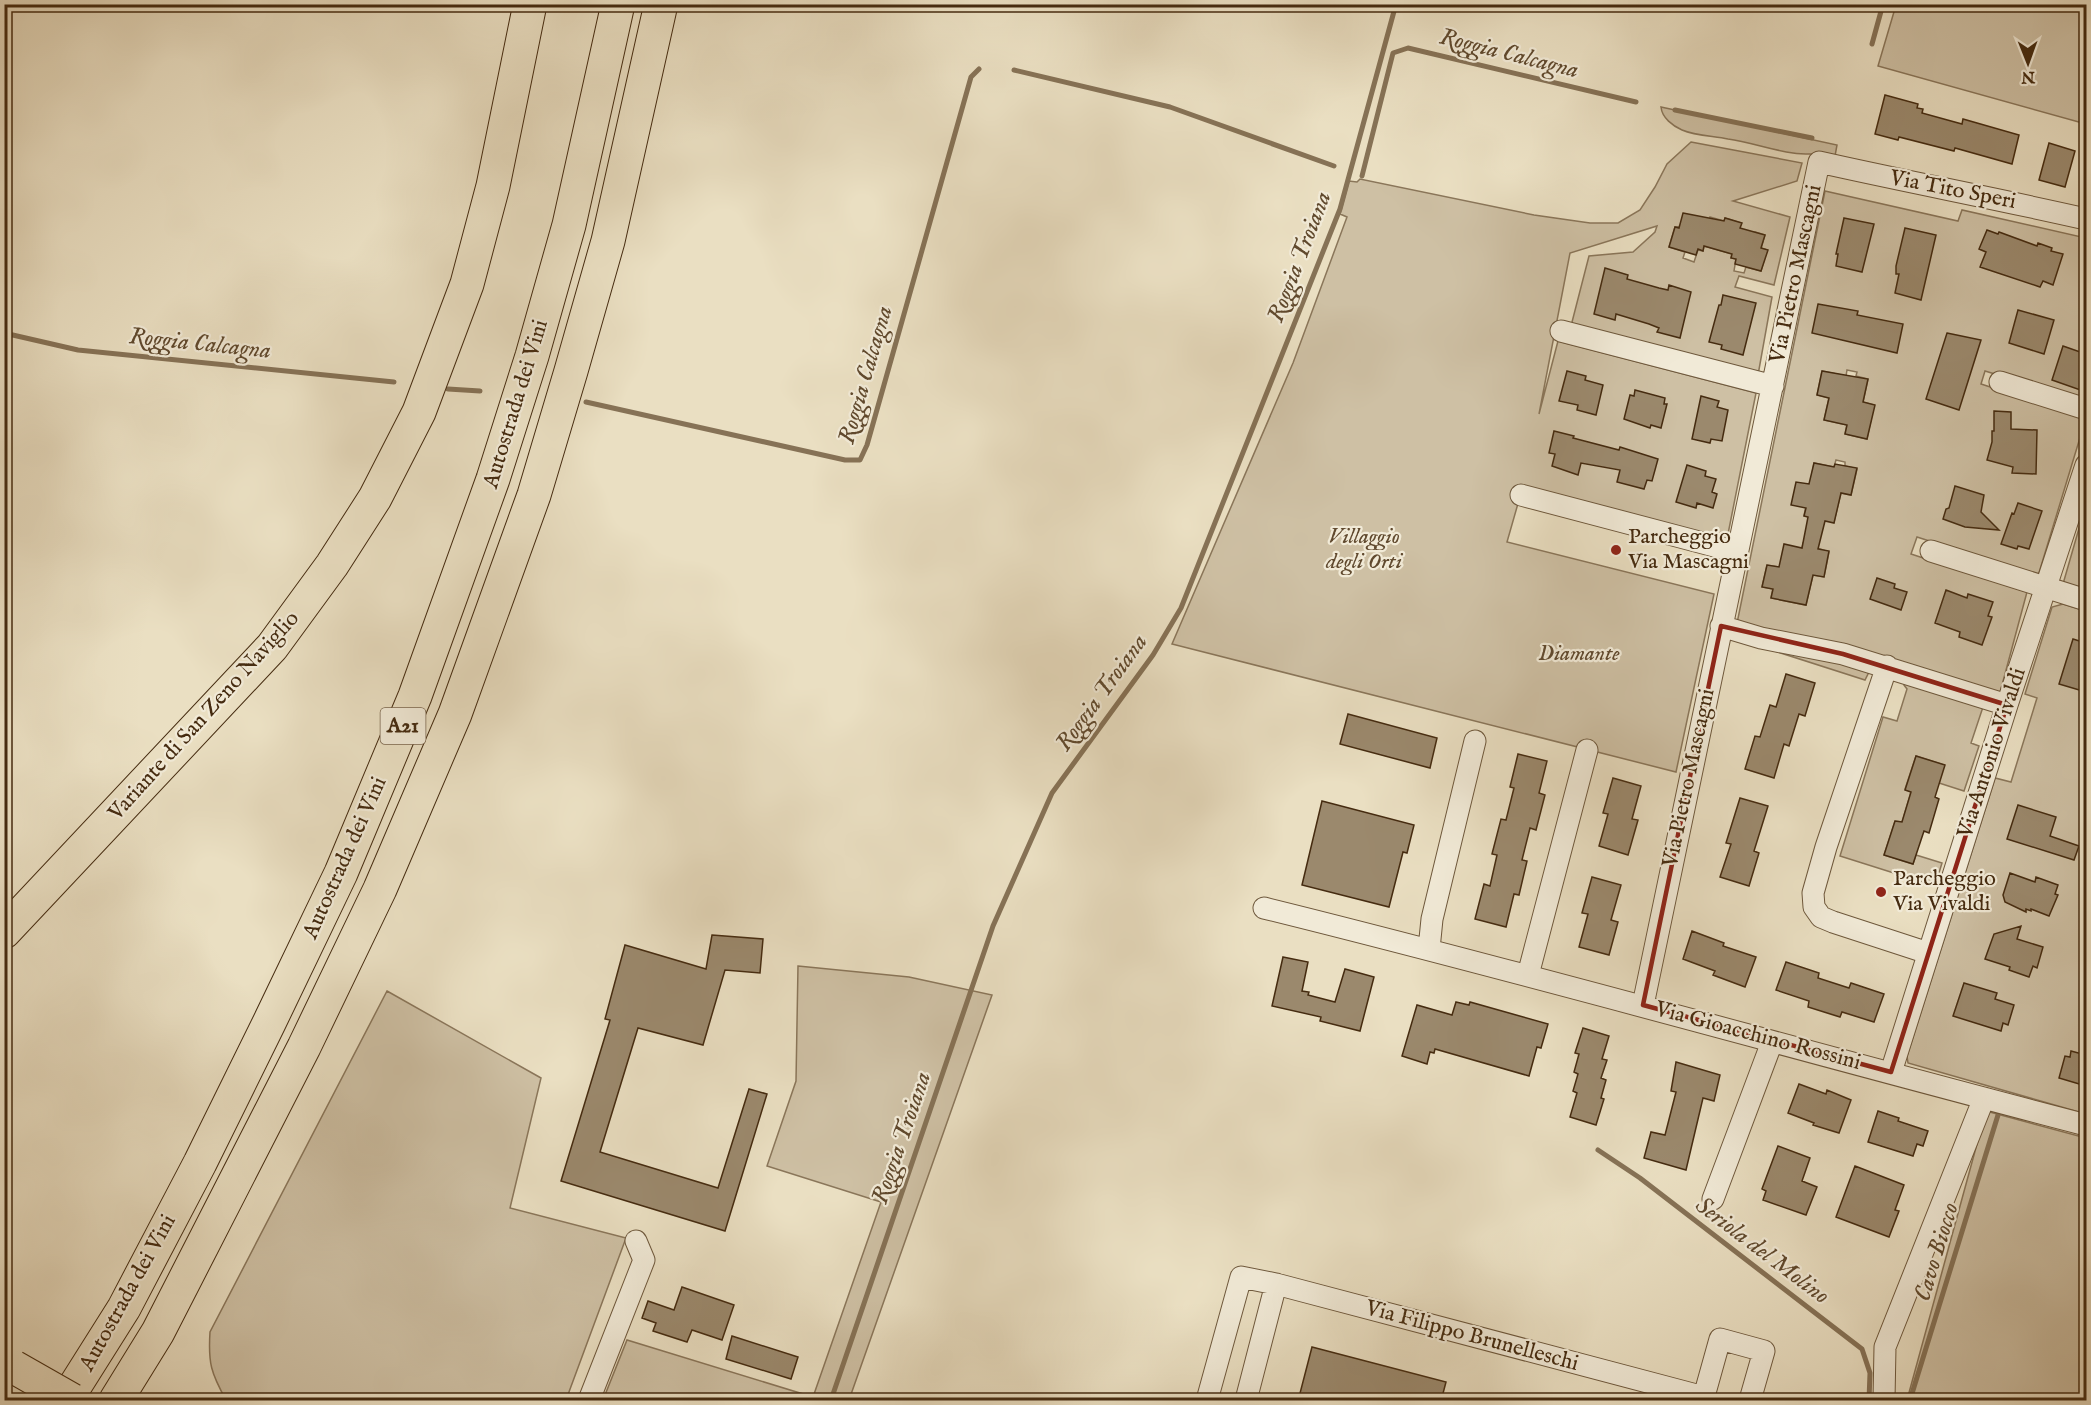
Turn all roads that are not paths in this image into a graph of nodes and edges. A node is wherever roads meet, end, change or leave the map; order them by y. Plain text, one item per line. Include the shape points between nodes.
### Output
1 (530, 4) edge
2 (618, 4) edge
3 (661, 4) edge
4 (1819, 162) joint
5 (2086, 219) edge
6 (1561, 331) dead end
7 (2000, 382) dead end
8 (1773, 386) junction
9 (2086, 409) edge
10 (2086, 465) edge
11 (1521, 495) dead end
12 (1930, 551) dead end
13 (1737, 552) junction
14 (2046, 588) junction
15 (2086, 600) edge
16 (1721, 626) junction
17 (1887, 666) junction
18 (2007, 705) junction
19 (1475, 741) dead end
20 (1587, 750) dead end
21 (1264, 908) dead end
22 (4, 932) edge
23 (1429, 949) junction
24 (1928, 953) junction
25 (1528, 975) junction
26 (1642, 1005) junction
27 (1773, 1042) junction
28 (1891, 1072) junction
29 (1984, 1098) junction
30 (2086, 1125) edge
31 (1713, 1199) dead end
32 (636, 1241) dead end
33 (1276, 1284) junction
34 (8, 1362) edge
35 (1703, 1399) edge
36 (66, 1401) edge
37 (72, 1401) edge
38 (116, 1401) edge
39 (589, 1401) edge
40 (1207, 1401) edge
41 (1246, 1401) edge
42 (1750, 1401) edge
43 (1884, 1401) edge

1 - 22 main road, Variante di San Zeno Naviglio via 493,186 467,284 419,412 375,498 272,647
2 - 36 main road, Autostrada dei Vini / A21 via 569,225 532,356 493,479 415,696 341,873 264,1034 124,1308
3 - 38 main road, Autostrada dei Vini / A21 via 608,241 571,371 534,495 455,714 380,889 303,1047 158,1332
4 - 5 street, Via Tito Speri
4 - 8 street, Via Pietro Mascagni
6 - 8 street, Via Pietro Mascagni
7 - 9 street
8 - 13 street, Via Pietro Mascagni
10 - 14 street, Via Antonio Vivaldi
11 - 13 street
12 - 14 street
13 - 16 street, Via Pietro Mascagni
14 - 15 street
14 - 18 street, Via Antonio Vivaldi
16 - 17 street
16 - 26 street, Via Pietro Mascagni
17 - 18 street
17 - 24 street via 1826,847 1813,893 1814,907 1821,917 1833,922
18 - 24 street, Via Antonio Vivaldi
19 - 23 street via 1432,919
20 - 25 street
21 - 23 street, Via Gioacchino Rossini
23 - 25 street, Via Gioacchino Rossini
24 - 28 street, Via Antonio Vivaldi
25 - 26 street, Via Gioacchino Rossini
26 - 27 street, Via Gioacchino Rossini
27 - 28 street, Via Gioacchino Rossini
27 - 31 street
28 - 29 street, Via Gioacchino Rossini
29 - 30 street, Via Gioacchino Rossini
29 - 43 street via 1885,1347
32 - 39 street via 644,1260
33 - 35 street, Via Filippo Brunelleschi
33 - 40 street, Via Filippo Brunelleschi via 1240,1277
33 - 41 street
34 - 37 main road, bridge
35 - 42 street via 1720,1339 1764,1351

